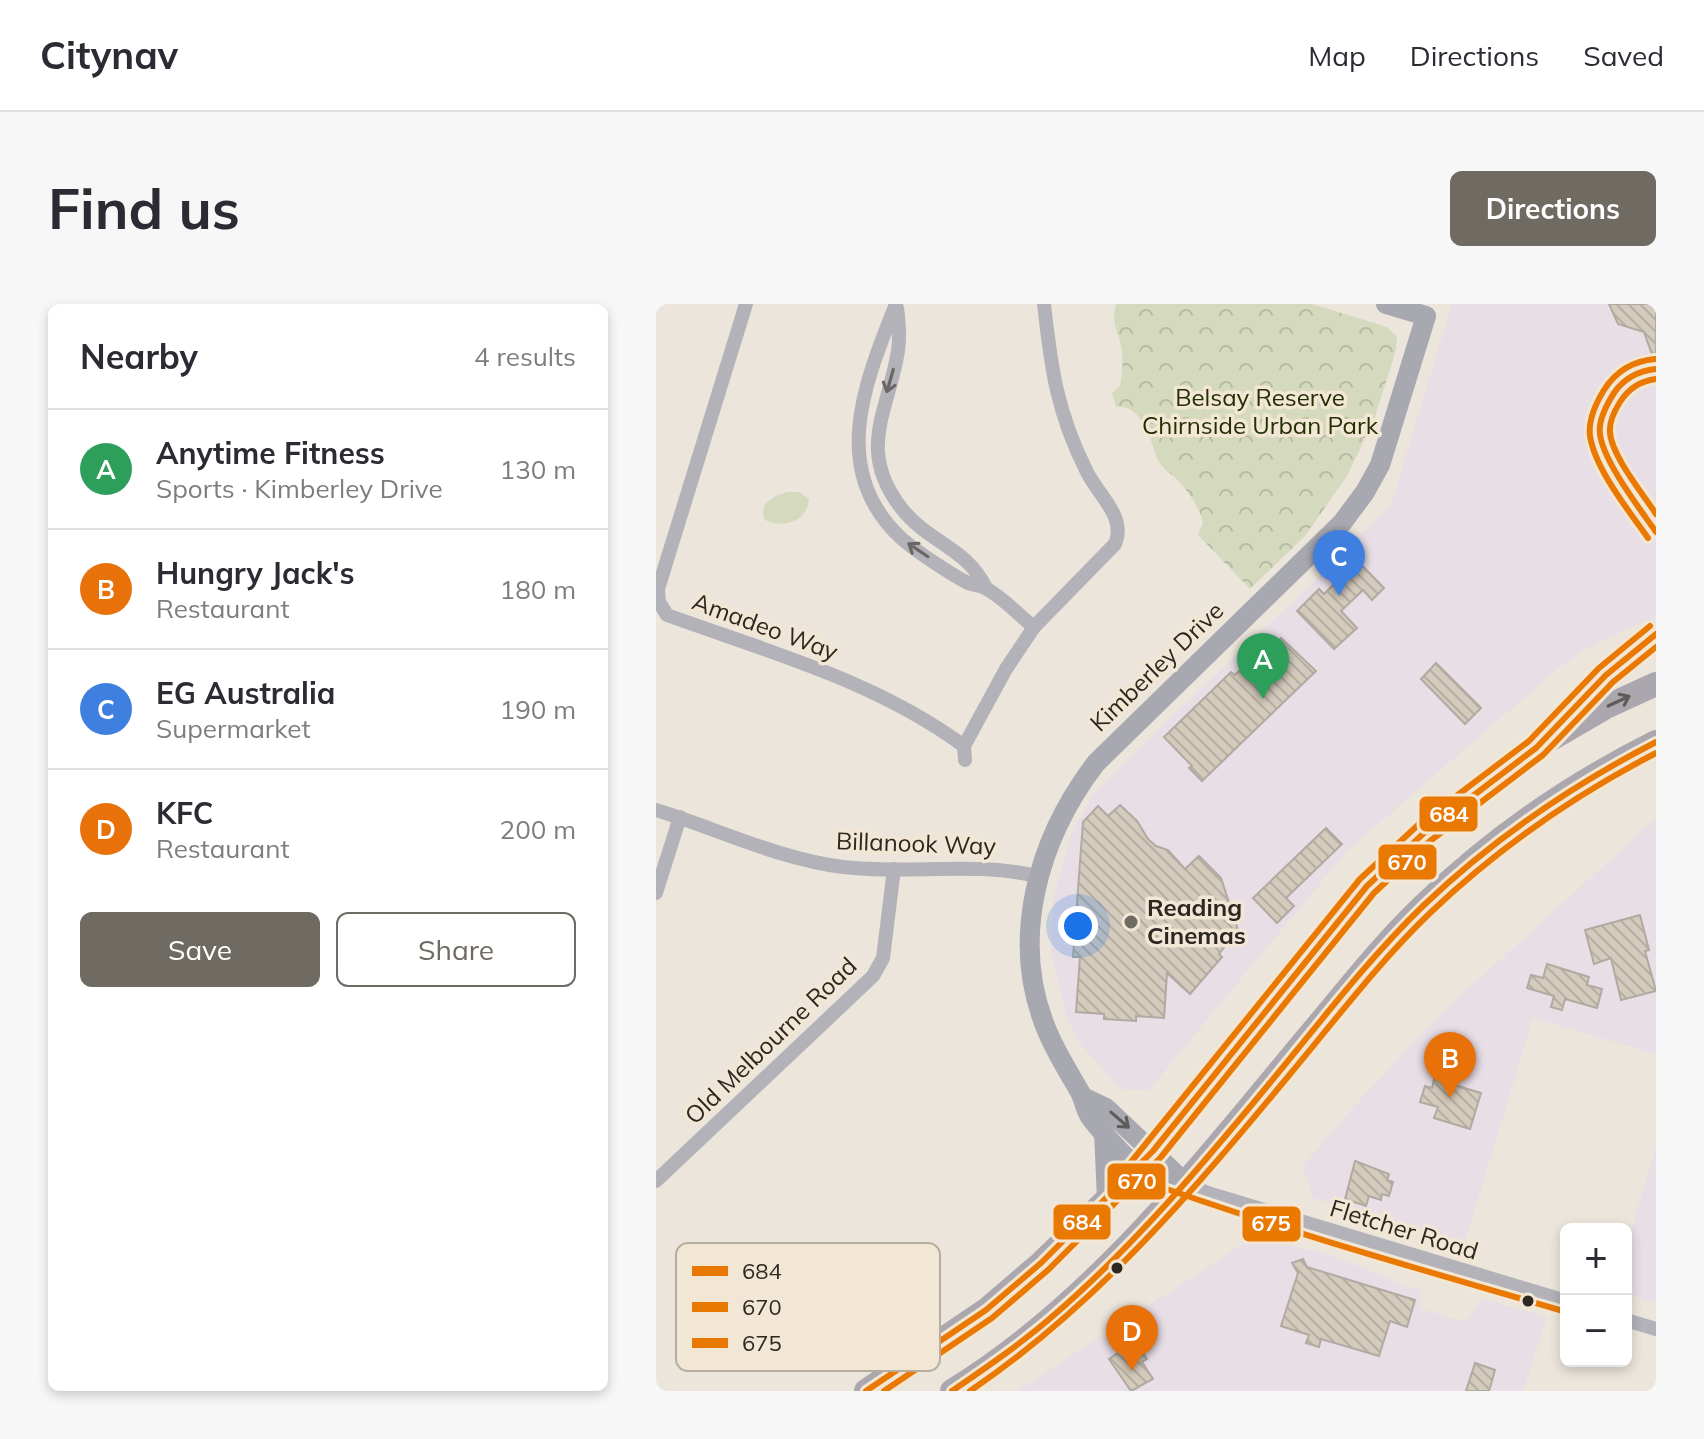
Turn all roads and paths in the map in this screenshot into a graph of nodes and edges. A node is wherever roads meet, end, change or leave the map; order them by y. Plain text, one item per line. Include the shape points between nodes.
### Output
1 (746, 304) edge
2 (897, 304) edge
3 (1044, 304) edge
4 (1386, 304) edge
5 (1428, 310) edge
6 (986, 588) junction
7 (1034, 627) junction
8 (1656, 684) edge
9 (1656, 742) edge
10 (656, 810) edge
11 (680, 817) junction
12 (894, 869) junction
13 (1037, 876) junction
14 (656, 893) edge
15 (1083, 1097) junction
16 (1104, 1133) junction
17 (1145, 1160) junction
18 (656, 1181) edge
19 (1185, 1184) junction
20 (1107, 1199) junction
21 (1560, 1299) edge
22 (1632, 1322) edge
23 (1656, 1329) edge
24 (940, 1341) edge
25 (896, 1371) edge
26 (866, 1391) edge
27 (952, 1391) edge

1 - 7 street, Amadeo Way via 658,589 667,615 873,691 910,710 964,753 1006,669
2 -> 6 street via 897,355 879,423 882,473 904,512 966,559
6 -> 2 street via 966,582 902,539 864,482 858,424
3 - 7 street via 1047,346 1064,421 1088,475 1120,527 1115,544
4 - 5 main road
5 - 13 main road, Kimberley Drive via 1387,447 1365,492 1342,523 1096,763 1059,819
6 - 7 street
17 -> 8 highway via 1309,954 1400,855 1536,748
9 - 19 highway via 1541,810 1421,908
10 - 11 street, Billanook Way
11 - 12 street, Billanook Way via 798,858
11 - 14 street
12 - 13 street, Billanook Way via 971,867
12 - 18 street, Old Melbourne Road via 883,958 873,976
13 - 15 main road, Kimberley Drive via 1031,920 1036,996 1047,1031
15 - 16 main road, Kimberley Drive
15 -> 17 main road, Kimberley Drive via 1106,1108
16 - 17 main road, Kimberley Drive
16 - 20 main road
17 - 19 main road, Kimberley Drive
17 - 20 highway
19 - 21 street, Fletcher Road
19 - 27 highway via 1048,1321
20 - 24 highway via 986,1310
22 - 23 street
25 - 26 highway

